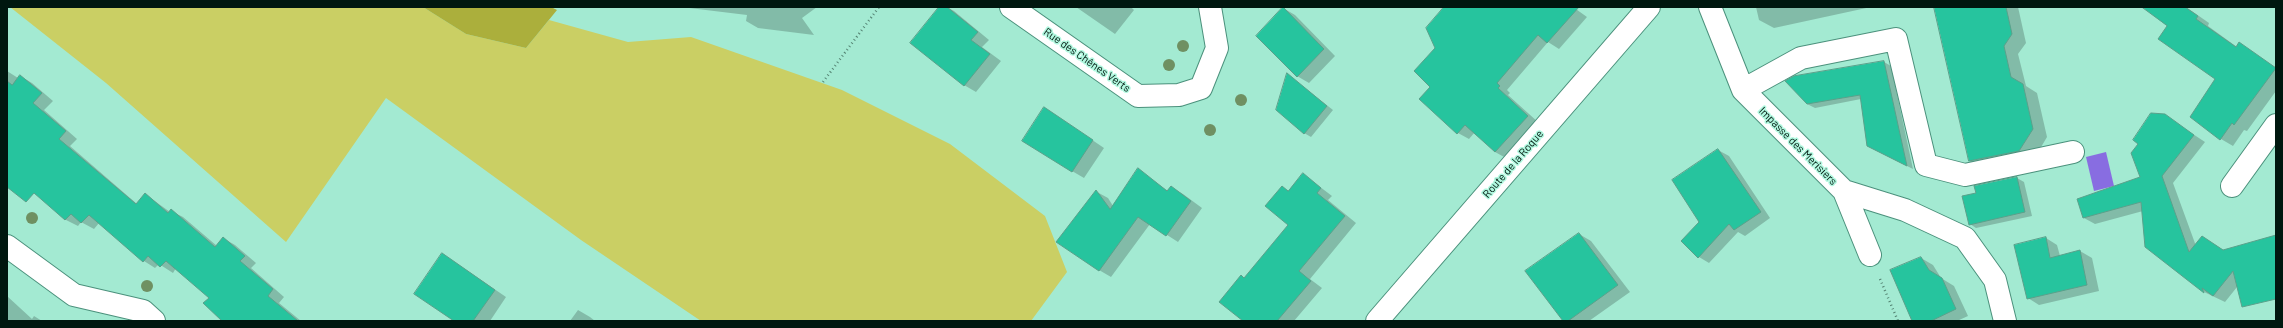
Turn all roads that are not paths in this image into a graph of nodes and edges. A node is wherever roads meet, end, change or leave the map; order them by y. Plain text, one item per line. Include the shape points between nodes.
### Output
1 (1011, 7) edge
2 (1210, 7) edge
3 (1649, 7) edge
4 (1710, 7) edge
5 (1743, 90) junction
6 (2276, 125) edge
7 (2073, 152) dead end
8 (2232, 186) dead end
9 (1844, 191) junction
10 (7, 246) edge
11 (1870, 255) road end
12 (154, 321) edge
13 (1377, 321) edge
14 (2005, 321) edge

1 - 2 street, Rue des Chênes Verts via 1138,96 1179,95 1201,88 1217,48
3 - 13 street, Route de la Roque
4 - 5 street, Impasse des Merisiers
5 - 7 street via 1801,58 1896,39 1926,165 1965,175
5 - 9 street, Impasse des Merisiers
6 - 8 street
9 - 11 street
9 - 14 street, Impasse des Merisiers via 1905,210 1965,238 1994,280
10 - 12 street via 74,295 142,310

